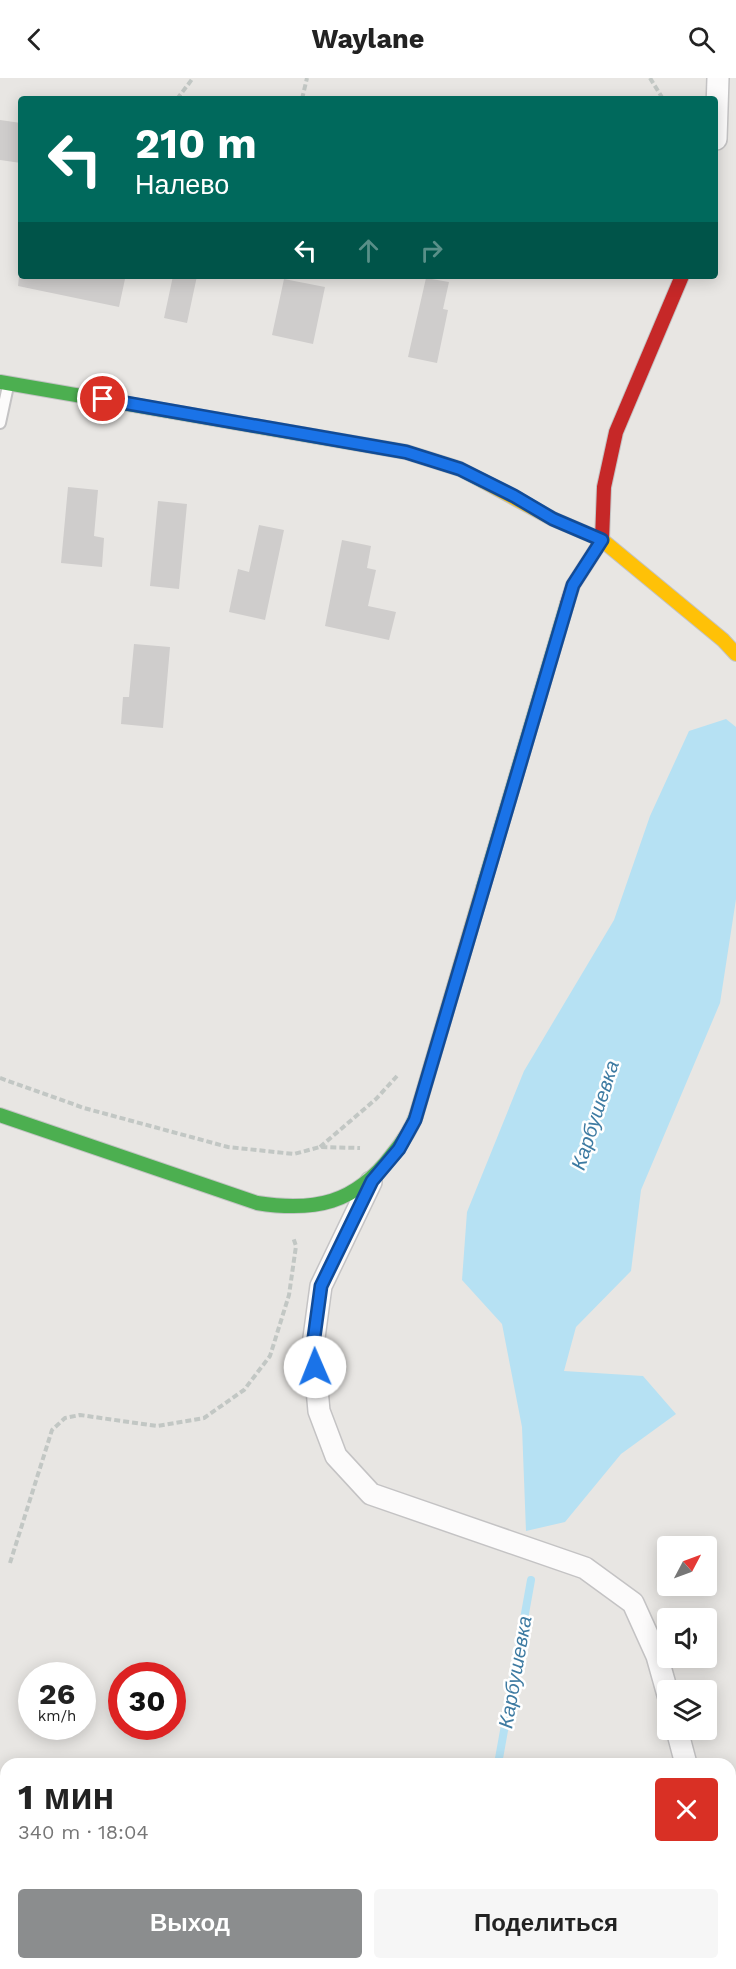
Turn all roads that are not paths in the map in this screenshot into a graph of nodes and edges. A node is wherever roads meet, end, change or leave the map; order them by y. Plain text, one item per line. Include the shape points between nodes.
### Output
1 (718, 78) edge
2 (717, 96) edge
3 (681, 279) edge
4 (5, 382) edge
5 (0, 423) edge
6 (602, 540) junction
7 (736, 654) edge
8 (0, 1115) edge
9 (372, 1181) junction
10 (664, 1680) edge
11 (680, 1740) edge
12 (684, 1758) edge

1 - 2 street
3 - 6 street via 616,432 604,487
4 - 5 lane
4 - 6 street via 406,452 460,469 553,519
6 - 7 street
6 - 9 street via 573,585 415,1120 399,1149
8 - 9 street via 285,1210 313,1209
9 - 10 street via 321,1286 313,1345 319,1411 336,1456 371,1494 585,1568 633,1603
11 - 12 street

